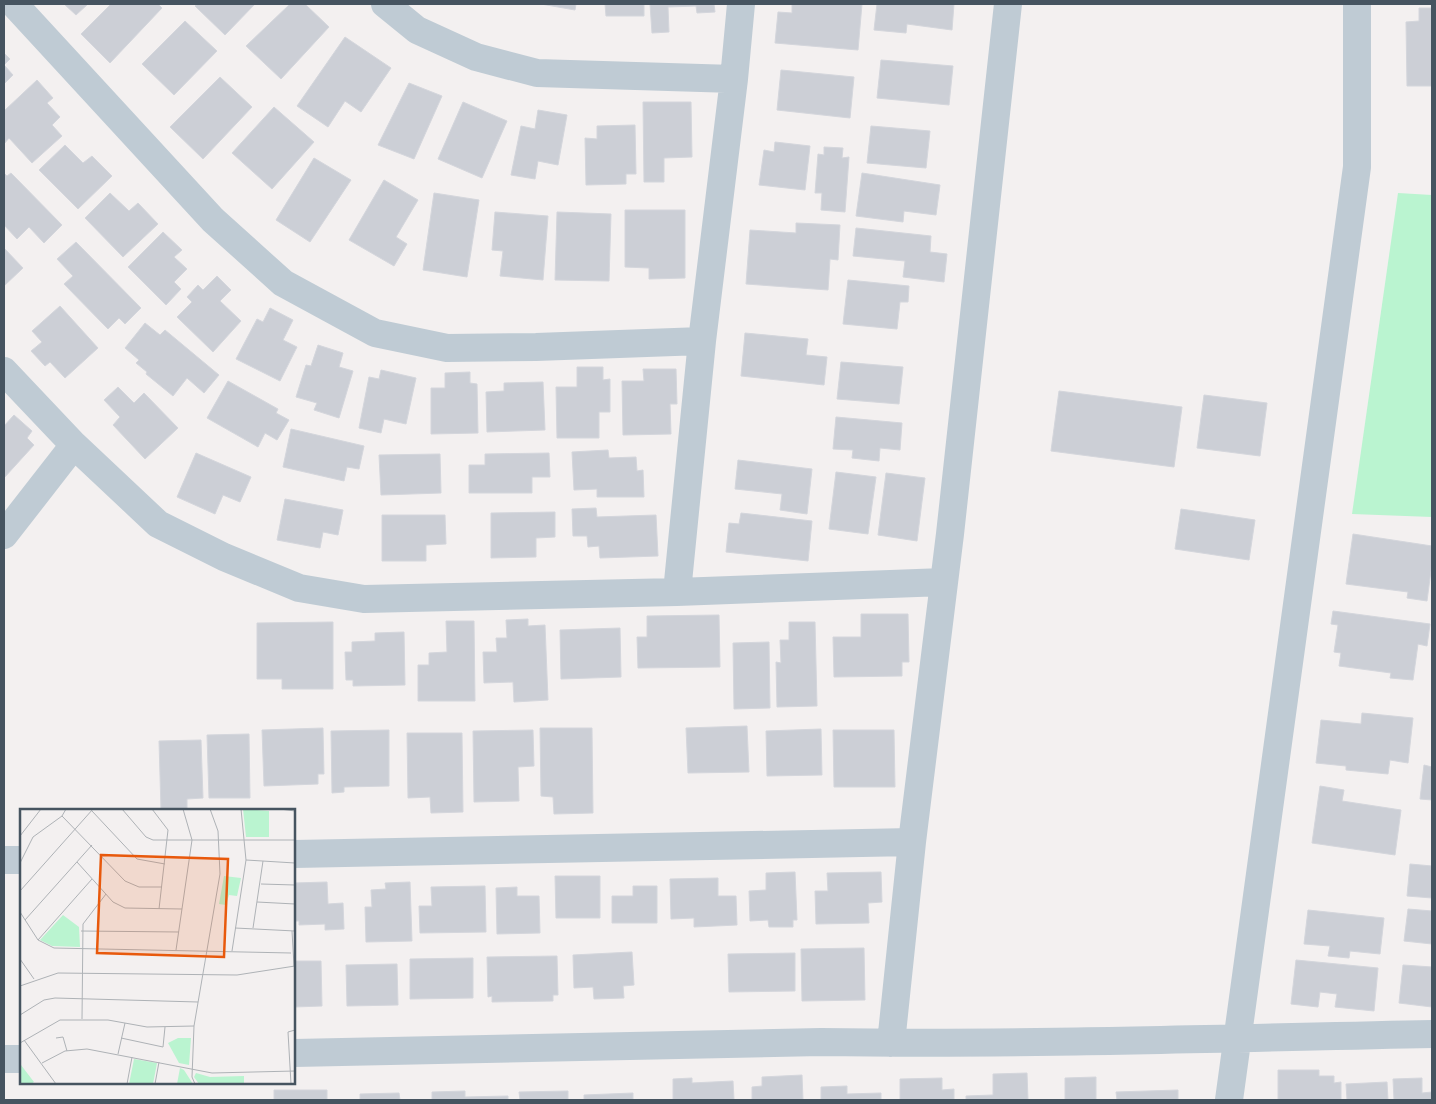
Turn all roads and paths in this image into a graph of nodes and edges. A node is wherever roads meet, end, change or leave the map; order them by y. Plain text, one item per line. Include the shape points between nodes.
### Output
1 (14, 4) edge
2 (385, 4) edge
3 (741, 4) edge
4 (1008, 4) edge
5 (1357, 4) edge
6 (734, 79) junction
7 (702, 341) junction
8 (4, 371) edge
9 (74, 446) junction
10 (4, 535) edge
11 (944, 582) junction
12 (678, 592) junction
13 (912, 842) junction
14 (295, 854) edge
15 (4, 860) edge
16 (20, 860) edge
17 (1432, 1034) edge
18 (1238, 1039) junction
19 (891, 1043) junction
20 (295, 1053) edge
21 (4, 1059) edge
22 (20, 1059) edge
23 (1229, 1100) edge

1 - 7 street via 220,226 283,282 375,333 447,348
2 - 6 street via 417,30 476,57 537,73
3 - 6 street
4 - 11 street
5 - 18 street via 1357,166
6 - 7 street
7 - 12 street
8 - 9 street
9 - 10 street
9 - 12 street via 158,524 224,557 298,588 364,599
11 - 12 street
11 - 13 street
13 - 14 street
13 - 19 street
15 - 16 street
17 - 18 street
18 - 19 street
18 - 23 street
19 - 20 street
21 - 22 street

